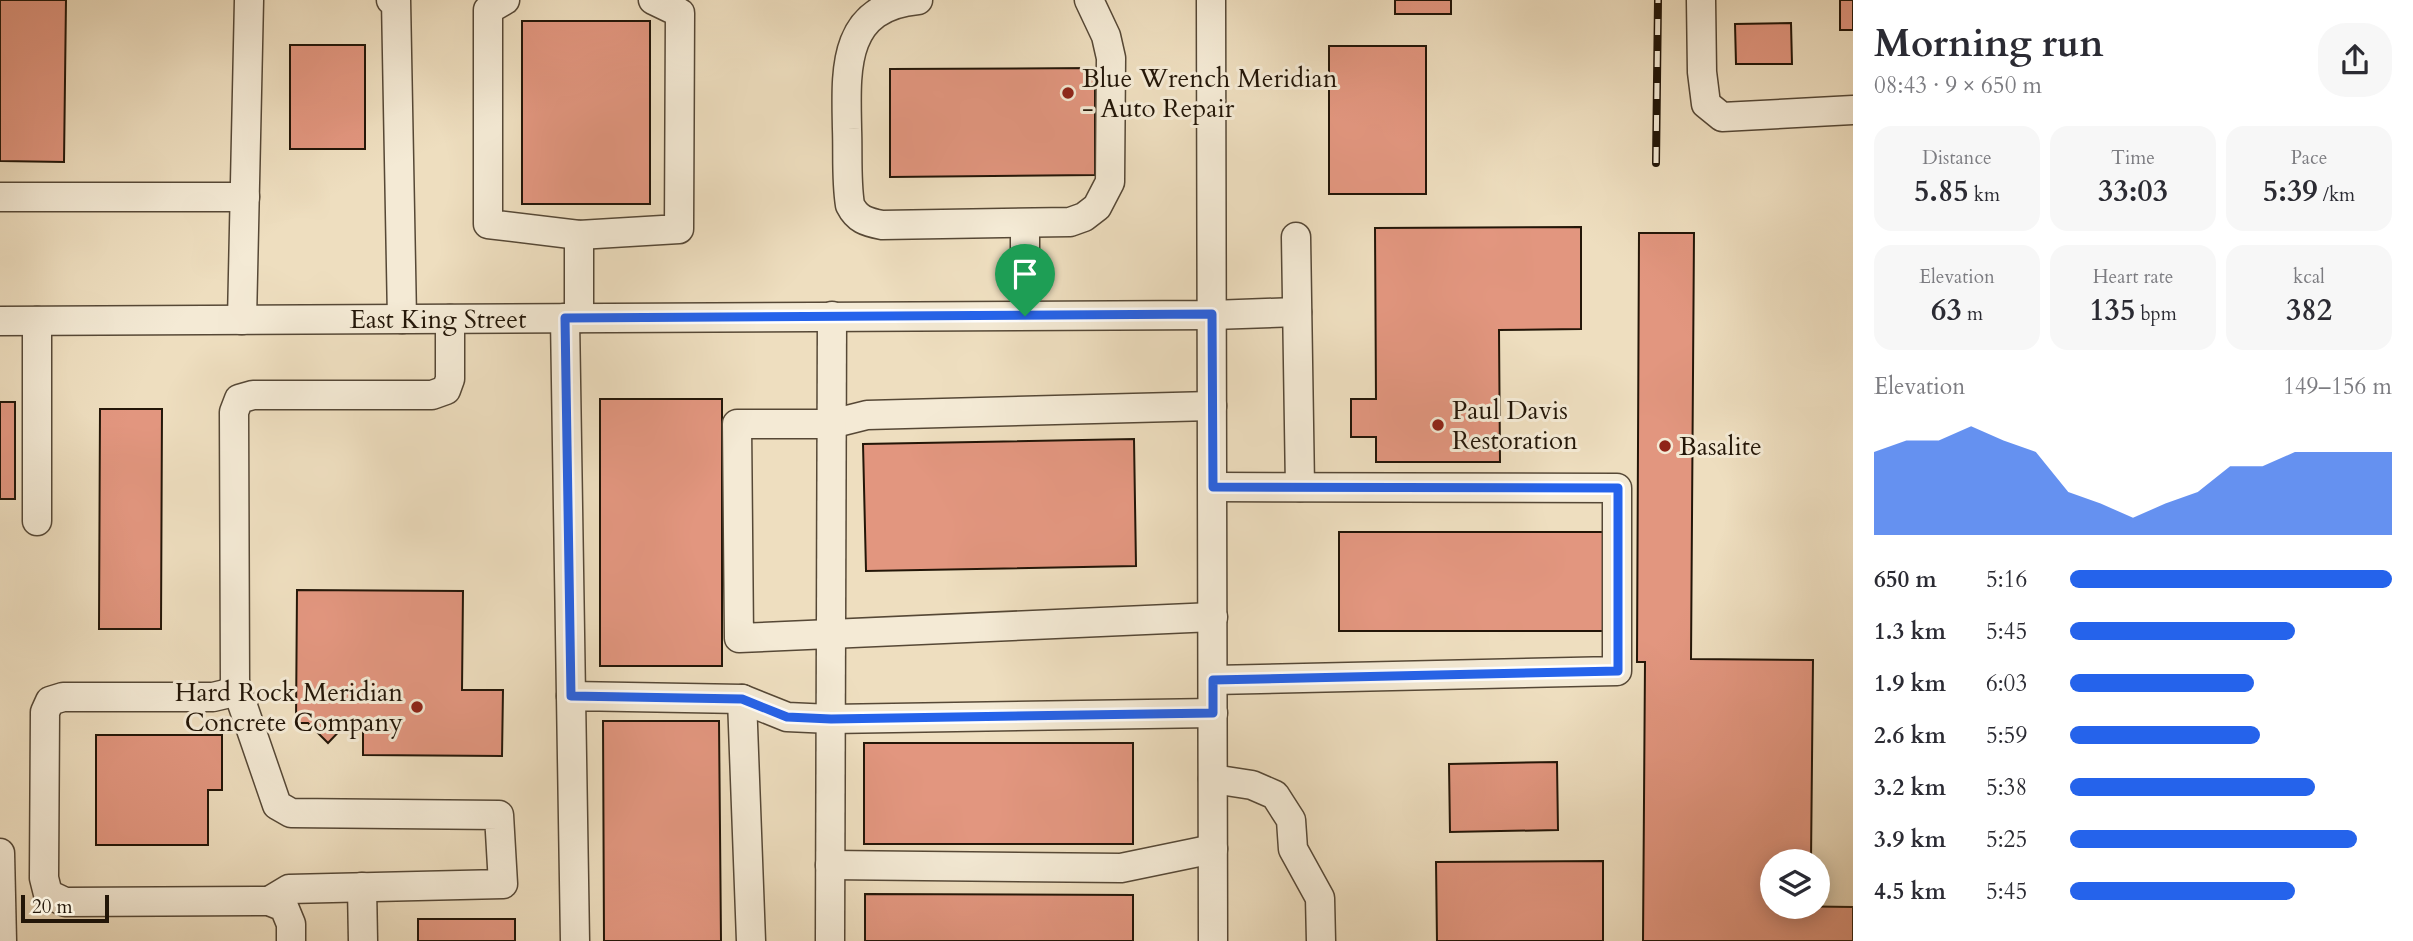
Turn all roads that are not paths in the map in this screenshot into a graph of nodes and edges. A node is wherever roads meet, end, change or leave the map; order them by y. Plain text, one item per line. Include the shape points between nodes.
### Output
1 (249, 0) edge
2 (391, 0) edge
3 (505, 0) edge
4 (653, 0) edge
5 (918, 0) edge
6 (1088, 0) edge
7 (1211, 0) edge
8 (1701, 0) edge
9 (1853, 110) edge
10 (0, 197) edge
11 (245, 197) junction
12 (1025, 225) junction
13 (579, 235) junction
14 (1296, 237) dead end
15 (1297, 312) junction
16 (1212, 314) junction
17 (832, 316) junction
18 (1025, 316) junction
19 (572, 318) junction
20 (402, 319) junction
21 (450, 319) junction
22 (242, 320) junction
23 (0, 321) edge
24 (37, 321) junction
25 (1212, 406) junction
26 (831, 424) junction
27 (1213, 487) junction
28 (1300, 487) junction
29 (37, 521) dead end
30 (1213, 617) junction
31 (831, 636) junction
32 (1213, 680) junction
33 (235, 683) junction
34 (571, 696) junction
35 (742, 699) junction
36 (1213, 713) junction
37 (831, 719) junction
38 (1213, 779) junction
39 (1213, 849) junction
40 (0, 853) edge
41 (830, 865) junction
42 (362, 887) junction
43 (270, 901) junction
44 (2, 941) edge
45 (291, 941) edge
46 (363, 941) edge
47 (575, 941) edge
48 (751, 941) edge
49 (830, 941) edge
50 (1213, 941) edge
51 (1321, 941) edge

1 - 11 street
2 - 20 street via 396,0
3 - 13 street via 488,10 488,224
4 - 13 street via 680,13 679,229
5 - 12 street via 887,8 866,23 852,44 846,88 850,205 864,221 881,225
6 - 12 street via 1111,58 1110,182 1097,207 1084,217
7 - 16 street
8 - 9 street via 1706,104 1722,117
10 - 11 street
11 - 22 street
12 - 18 street
13 - 19 street
14 - 15 street
15 - 16 street, East King Street
15 - 28 street
16 - 18 street, East King Street
16 - 25 street
17 - 18 street, East King Street
17 - 19 street, East King Street
17 - 26 street
19 - 21 street, East King Street
19 - 34 street
20 - 21 street, East King Street
20 - 22 street, East King Street
21 - 33 street via 446,390 432,395 253,395 239,399 234,412
22 - 24 street, East King Street
23 - 24 street, East King Street
24 - 29 street
25 - 26 street via 867,415
25 - 27 street
26 - 31 street
26 - 31 street via 737,424 739,638
27 - 28 street
27 - 30 street
28 - 32 street via 1618,488 1618,671
30 - 31 street
30 - 32 street
31 - 37 street
32 - 36 street
33 - 42 street via 276,805 291,813 499,815 503,884
33 - 43 street via 230,693 213,697 63,697 50,701 45,712 44,878 48,894 65,902
34 - 35 street
34 - 47 street
35 - 37 street via 787,717
35 - 48 street
36 - 37 street
36 - 38 street
37 - 41 street
38 - 39 street
38 - 51 street via 1252,785 1275,795 1291,820 1293,849 1320,898
39 - 41 street via 1121,868
39 - 50 street
40 - 44 street
41 - 49 street
42 - 43 street via 289,889
42 - 46 street
43 - 45 street via 284,907

